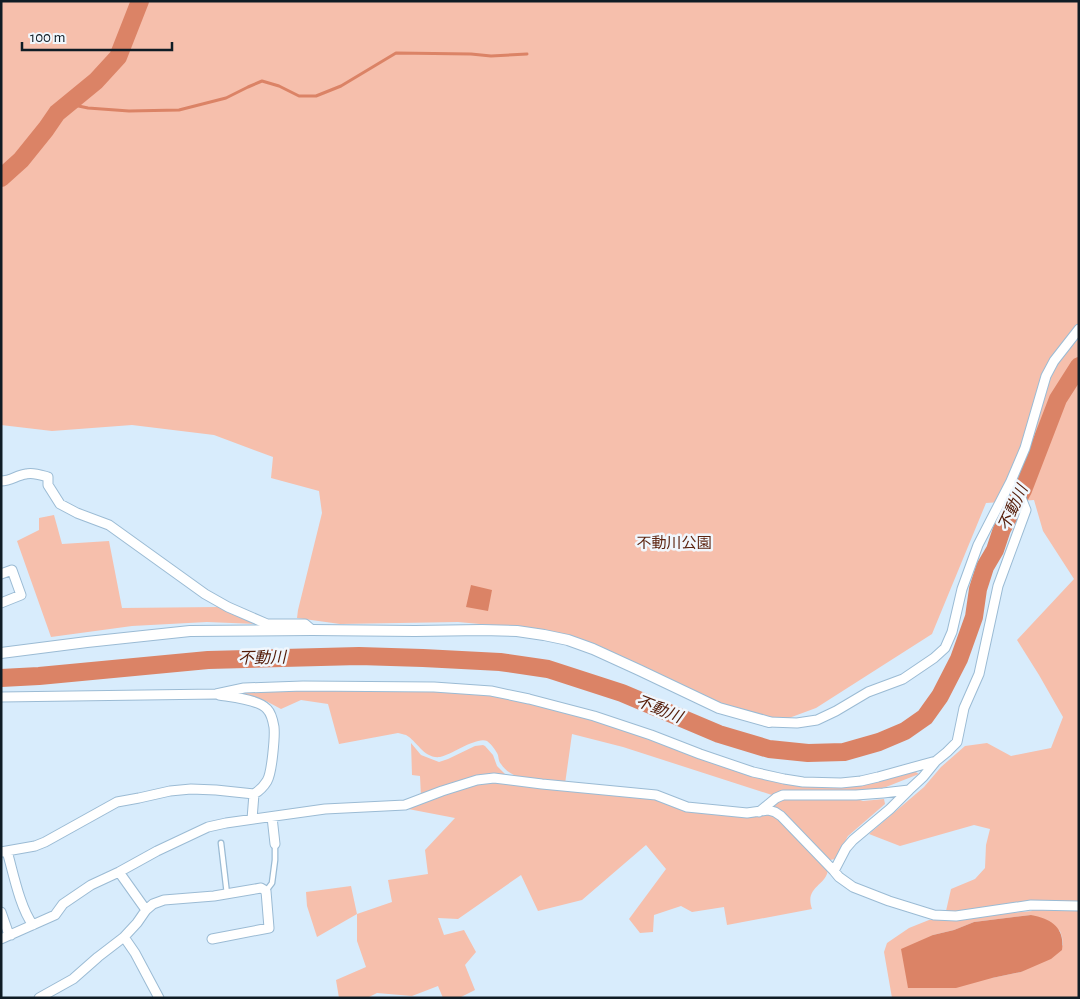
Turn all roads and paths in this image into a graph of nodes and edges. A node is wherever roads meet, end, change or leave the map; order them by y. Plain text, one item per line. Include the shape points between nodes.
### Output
1 (1079, 329) edge
2 (1, 481) edge
3 (1014, 484) junction
4 (1, 574) edge
5 (1, 603) edge
6 (312, 630) junction
7 (1, 653) edge
8 (216, 694) junction
9 (1, 697) edge
10 (769, 722) joint
11 (936, 761) junction
12 (909, 790) junction
13 (254, 794) junction
14 (759, 812) junction
15 (272, 817) junction
16 (252, 819) junction
17 (221, 843) dead end
18 (275, 844) joint
19 (4, 851) edge
20 (834, 871) junction
21 (119, 872) junction
22 (266, 891) junction
23 (227, 894) junction
24 (1079, 906) edge
25 (146, 910) junction
26 (1, 912) edge
27 (33, 924) junction
28 (10, 935) junction
29 (124, 936) junction
30 (1, 939) edge
31 (212, 939) dead end
32 (39, 998) edge
33 (159, 998) edge

1 - 3 street via 1046,376
2 - 6 street via 27,473 48,477 48,484 60,504 110,525 205,594 267,624 305,624
3 - 10 street via 978,546 945,648 903,679 868,692 817,720
3 - 11 street via 1026,510 998,586 979,674 964,708 957,742
4 - 5 street via 12,570 21,595
6 - 7 street via 190,631
6 - 10 street via 482,630 544,635 592,649 719,708
8 - 9 street
8 - 11 street via 244,688 303,686 482,689 594,716 753,772 803,782 861,781
8 - 13 street via 257,702 267,708 272,717 274,734 270,775
11 - 12 street
12 - 14 street via 783,796
12 - 20 street via 853,840
13 - 16 street
13 - 19 street via 191,789 117,802 45,842
14 - 15 street via 687,807 656,795 494,778 476,780 405,805 325,809
14 - 20 street via 768,810 781,816
15 - 16 street
15 - 18 street
16 - 21 street via 208,827
17 - 23 lane
18 - 22 lane via 272,883
19 - 27 street
20 - 24 street via 853,887 934,915 956,916 1031,905
21 - 25 street
21 - 27 street via 91,885 63,904 55,915
22 - 23 street via 261,888
22 - 31 street via 268,928
23 - 25 street via 164,900
25 - 29 street
26 - 28 street
27 - 28 street
28 - 30 street
29 - 32 street via 73,979
29 - 33 street via 136,952

